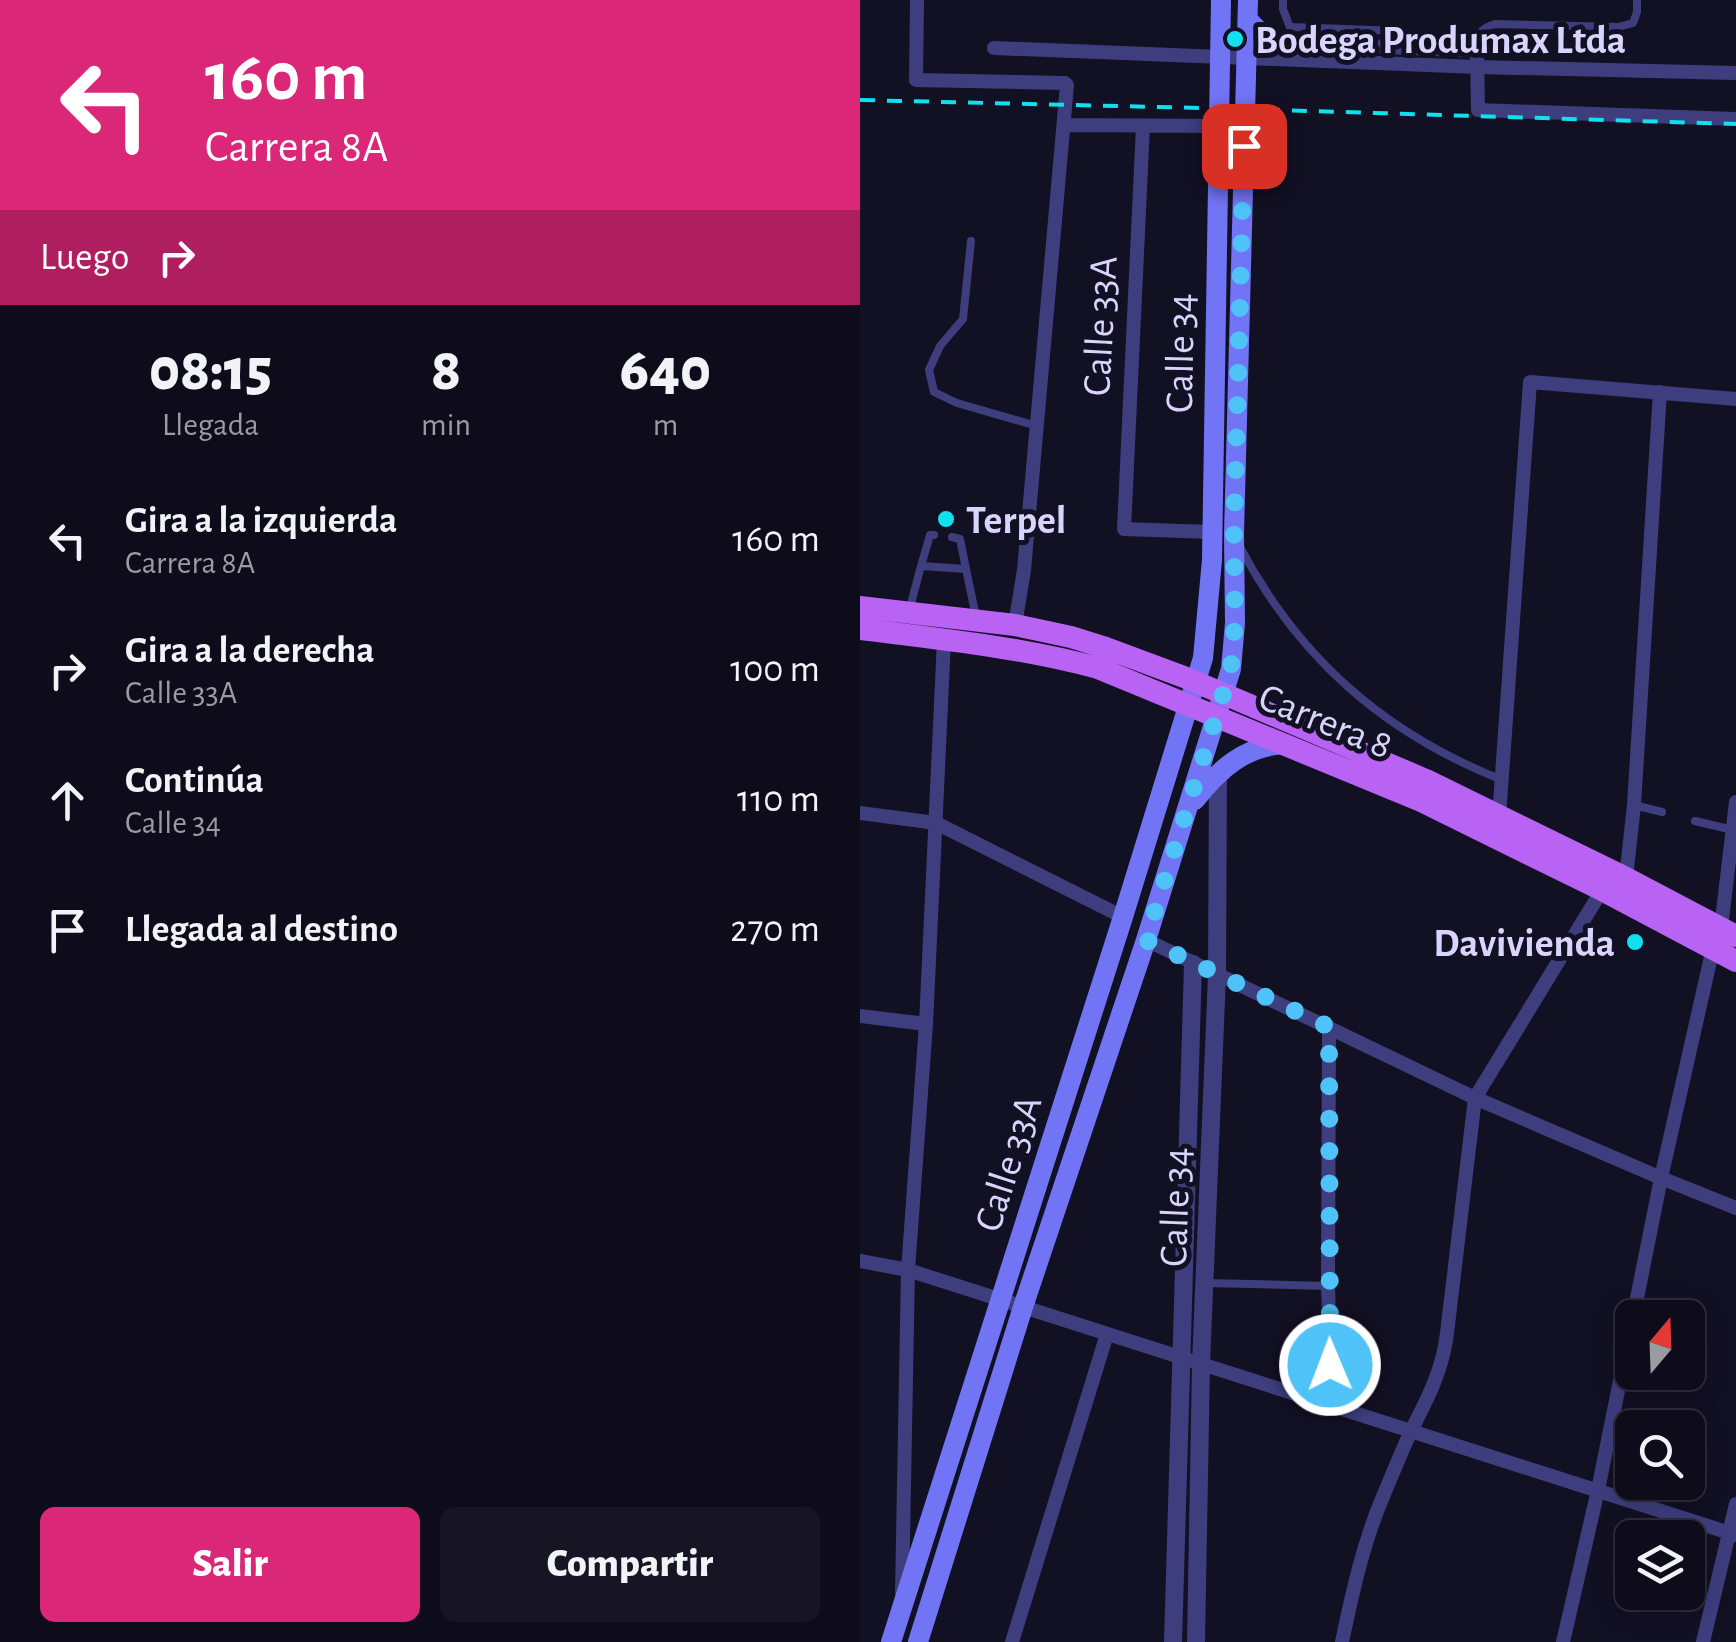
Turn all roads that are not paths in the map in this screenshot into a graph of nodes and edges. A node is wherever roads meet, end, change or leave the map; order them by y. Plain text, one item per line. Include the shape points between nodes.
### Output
1 (917, 0) edge
2 (1221, 0) edge
3 (1283, 0) edge
4 (1637, 0) edge
5 (1248, 10) edge
6 (1290, 38) junction
7 (994, 48) dead end
8 (1220, 48) junction
9 (1247, 50) junction
10 (1477, 59) junction
11 (1736, 73) edge
12 (1736, 119) edge
13 (1064, 126) junction
14 (1143, 126) junction
15 (1218, 126) junction
16 (971, 241) dead end
17 (1214, 373) junction
18 (1240, 374) junction
19 (1660, 392) junction
20 (1736, 399) edge
21 (1037, 426) junction
22 (1211, 532) junction
23 (1234, 534) junction
24 (934, 535) dead end
25 (952, 537) dead end
26 (921, 566) junction
27 (966, 569) junction
28 (860, 607) edge
29 (908, 613) junction
30 (977, 622) junction
31 (1015, 625) junction
32 (860, 629) edge
33 (944, 640) junction
34 (1206, 702) junction
35 (1287, 744) junction
36 (1218, 774) junction
37 (1502, 780) junction
38 (1736, 802) edge
39 (1634, 805) junction
40 (1186, 811) junction
41 (1662, 812) dead end
42 (860, 813) edge
43 (1499, 817) junction
44 (1695, 820) dead end
45 (936, 823) junction
46 (1733, 830) junction
47 (1166, 876) junction
48 (1626, 878) junction
49 (1602, 890) junction
50 (1123, 918) junction
51 (1723, 938) edge
52 (1146, 940) junction
53 (1736, 961) edge
54 (1193, 964) junction
55 (1217, 975) junction
56 (860, 1016) edge
57 (926, 1024) junction
58 (1329, 1027) junction
59 (1475, 1098) junction
60 (1662, 1178) junction
61 (1188, 1203) junction
62 (1209, 1204) junction
63 (1736, 1208) edge
64 (860, 1261) edge
65 (908, 1270) junction
66 (1206, 1284) junction
67 (1328, 1286) junction
68 (1000, 1300) junction
69 (1637, 1300) edge
70 (1023, 1307) junction
71 (1108, 1334) junction
72 (1180, 1357) junction
73 (1201, 1364) junction
74 (1618, 1390) edge
75 (1332, 1404) junction
76 (1412, 1430) junction
77 (1598, 1490) junction
78 (1736, 1504) edge
79 (1732, 1534) edge
80 (902, 1609) junction
81 (891, 1642) edge
82 (918, 1642) edge
83 (1012, 1642) edge
84 (1172, 1642) edge
85 (1196, 1642) edge
86 (1342, 1642) edge
87 (1564, 1642) edge
88 (1703, 1642) edge

1 - 13 street via 916,80 1066,84
2 - 8 main road, Calle 34
3 - 6 lane
4 - 10 lane via 1632,23 1618,27 1482,28
5 - 6 main road via 1264,36
5 - 9 main road, Calle 34
6 - 9 street
6 - 10 street
7 - 8 street
8 - 9 street
8 - 15 main road, Calle 34
9 - 10 street
9 - 18 main road, Calle 34
10 - 11 street
10 - 12 street via 1478,110
13 - 14 street
13 - 21 street
14 - 15 street
14 - 22 street, Calle 33A via 1124,529
15 - 17 main road, Calle 34
16 - 21 lane via 962,318 929,370 934,392
17 - 18 main road
17 - 22 main road, Calle 34
18 - 23 main road, Calle 34
19 - 20 street
19 - 37 street via 1530,382
19 - 39 street
21 - 31 street
22 - 34 main road, Calle 34
23 - 34 main road, Calle 34 via 1231,669
23 - 37 lane via 1270,598 1342,682 1432,748
24 - 26 lane
25 - 27 lane via 960,538
26 - 27 lane
26 - 29 lane
27 - 30 lane
28 - 29 main road, Carrera 8
29 - 30 main road, Carrera 8
30 - 31 main road, Carrera 8
31 - 34 main road, Carrera 8 via 1071,637
32 - 33 main road, Carrera 8
33 - 34 main road, Carrera 8 via 1084,664
33 - 45 street
34 - 35 main road, Carrera 8
34 - 40 main road, Calle 33A
34 - 43 main road, Carrera 8 via 1426,780
34 - 47 main road via 1165,848
34 - 50 main road, Calle 33A
35 - 36 main road via 1248,751
35 - 49 main road, Carrera 8
36 - 40 main road
36 - 55 street, Calle 34
37 - 43 street
38 - 46 street
39 - 41 lane
39 - 48 street
40 - 47 main road, Calle 33A
42 - 45 street
43 - 48 main road, Carrera 8
44 - 46 lane
45 - 50 street
45 - 57 street
46 - 51 street
47 - 52 main road, Calle 33A
48 - 51 main road, Carrera 8
49 - 51 main road, Carrera 8
49 - 59 street
50 - 68 main road, Calle 33A
51 - 53 main road, Carrera 8
51 - 60 street
52 - 54 street
52 - 70 main road, Calle 33A
54 - 55 street
54 - 61 street, Calle 34
55 - 58 street
55 - 62 street, Calle 34
56 - 57 street
57 - 65 street
58 - 59 street
58 - 67 street
59 - 60 street
59 - 76 street via 1445,1349
60 - 63 street
60 - 69 street
61 - 62 street
61 - 72 street, Calle 34
62 - 66 street, Calle 34
64 - 65 street
65 - 68 street
65 - 80 street
66 - 67 lane
66 - 73 street, Calle 34
67 - 75 street
68 - 70 street
68 - 80 main road, Calle 33A
70 - 71 street
70 - 82 main road, Calle 33A
71 - 72 street
71 - 83 street
72 - 73 street
72 - 84 street, Calle 34
73 - 75 street
73 - 85 street, Calle 34
74 - 77 street
75 - 76 street
76 - 77 street
76 - 86 street via 1370,1534
77 - 79 street
77 - 87 street
78 - 79 street
79 - 88 street
80 - 81 main road, Calle 33A

